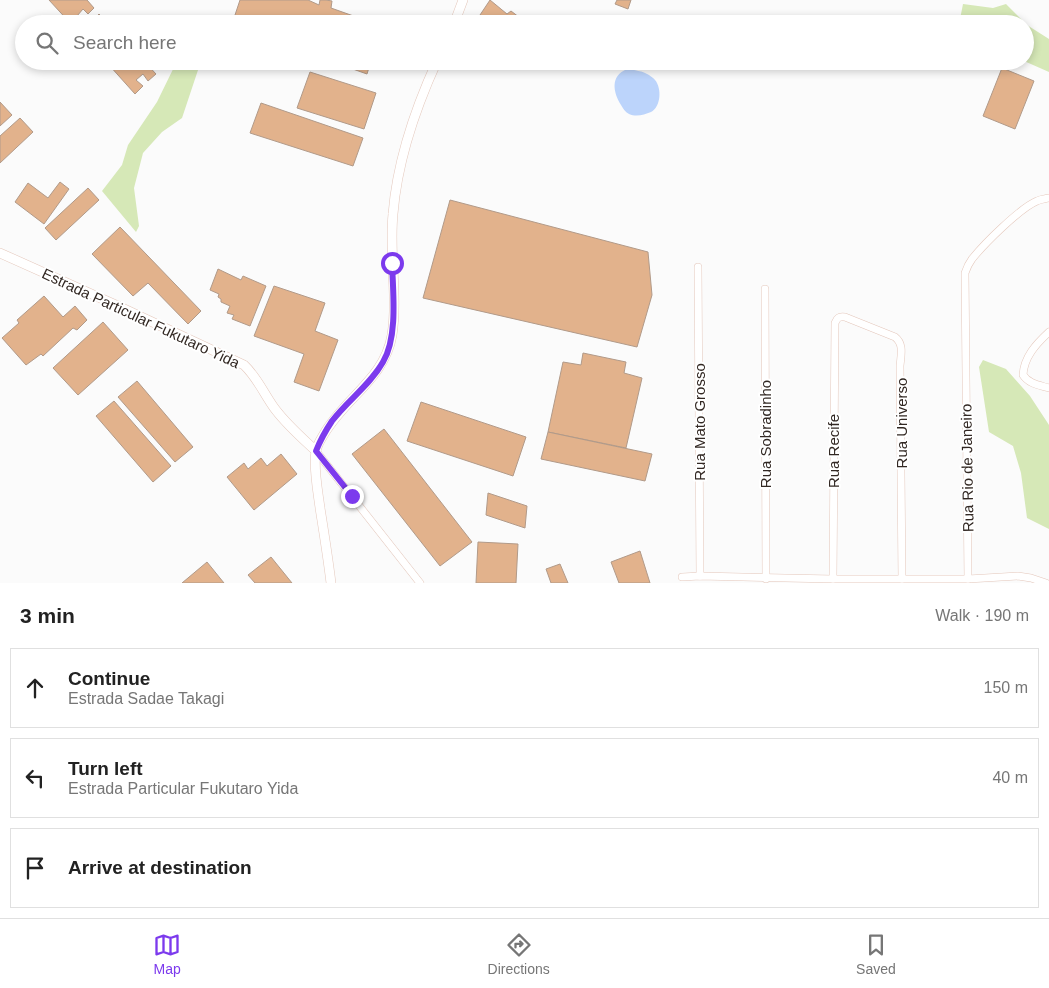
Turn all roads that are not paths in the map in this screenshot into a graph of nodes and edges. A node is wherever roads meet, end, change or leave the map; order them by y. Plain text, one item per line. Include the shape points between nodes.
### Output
1 (464, 0) edge
2 (458, 15) edge
3 (433, 70) edge
4 (1049, 198) edge
5 (0, 253) edge
6 (698, 267) dead end
7 (765, 289) dead end
8 (835, 323) joint
9 (1049, 332) edge
10 (1049, 388) edge
11 (316, 451) junction
12 (700, 576) junction
13 (682, 577) dead end
14 (766, 578) junction
15 (968, 578) junction
16 (833, 579) junction
17 (902, 579) junction
18 (332, 583) edge
19 (420, 583) edge
20 (1046, 583) edge

1 - 2 street
3 - 11 street via 403,152 397,184 393,213 392,335 388,350 370,380 332,422
4 - 15 street, Rua Rio de Janeiro via 1022,211 989,241 965,273
5 - 11 street, Estrada Particular Fukutaro Yida via 244,365 275,409
6 - 12 street, Rua Mato Grosso
7 - 14 street, Rua Sobradinho
8 - 16 street, Rua Recife
8 - 17 street, Rua Universo via 840,317 845,317 895,337 901,346
9 - 10 street via 1026,358 1023,371 1032,383
11 - 18 street via 317,489
11 - 19 street, Estrada Particular Fukutaro Yida
12 - 13 street
12 - 14 street
14 - 16 street
15 - 17 street
15 - 20 street via 1018,576
16 - 17 street

